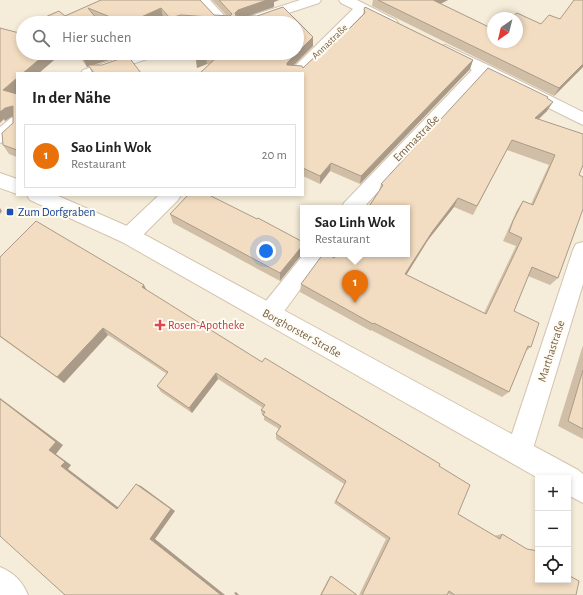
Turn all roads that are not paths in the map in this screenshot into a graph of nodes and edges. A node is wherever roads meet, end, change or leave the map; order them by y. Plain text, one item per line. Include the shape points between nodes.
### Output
1 (202, 0) edge
2 (314, 0) edge
3 (346, 0) edge
4 (362, 8) junction
5 (217, 16) edge
6 (265, 16) edge
7 (404, 30) edge
8 (433, 44) edge
9 (129, 60) edge
10 (482, 68) junction
11 (92, 72) edge
12 (297, 72) edge
13 (583, 119) edge
14 (16, 123) edge
15 (0, 137) edge
16 (0, 180) edge
17 (16, 187) edge
18 (39, 196) edge
19 (171, 196) edge
20 (354, 205) edge
21 (129, 236) junction
22 (583, 250) edge
23 (314, 257) edge
24 (269, 314) junction
25 (519, 452) junction
26 (559, 475) edge
27 (571, 482) edge
28 (583, 489) edge
29 (0, 582) edge
30 (13, 595) edge

1 - 5 street
2 - 6 street
3 - 4 street
4 - 7 street
4 - 12 street, Annastraße
8 - 10 street
9 - 11 street
10 - 13 street
10 - 20 street, Emmastraße
14 - 15 street
16 - 17 street
18 - 21 street, Borghorster Straße
19 - 21 street
21 - 24 street, Borghorster Straße
22 - 25 street, Marthastraße
23 - 24 street
24 - 25 street, Borghorster Straße
25 - 26 street, Borghorster Straße
27 - 28 street
29 - 30 street

